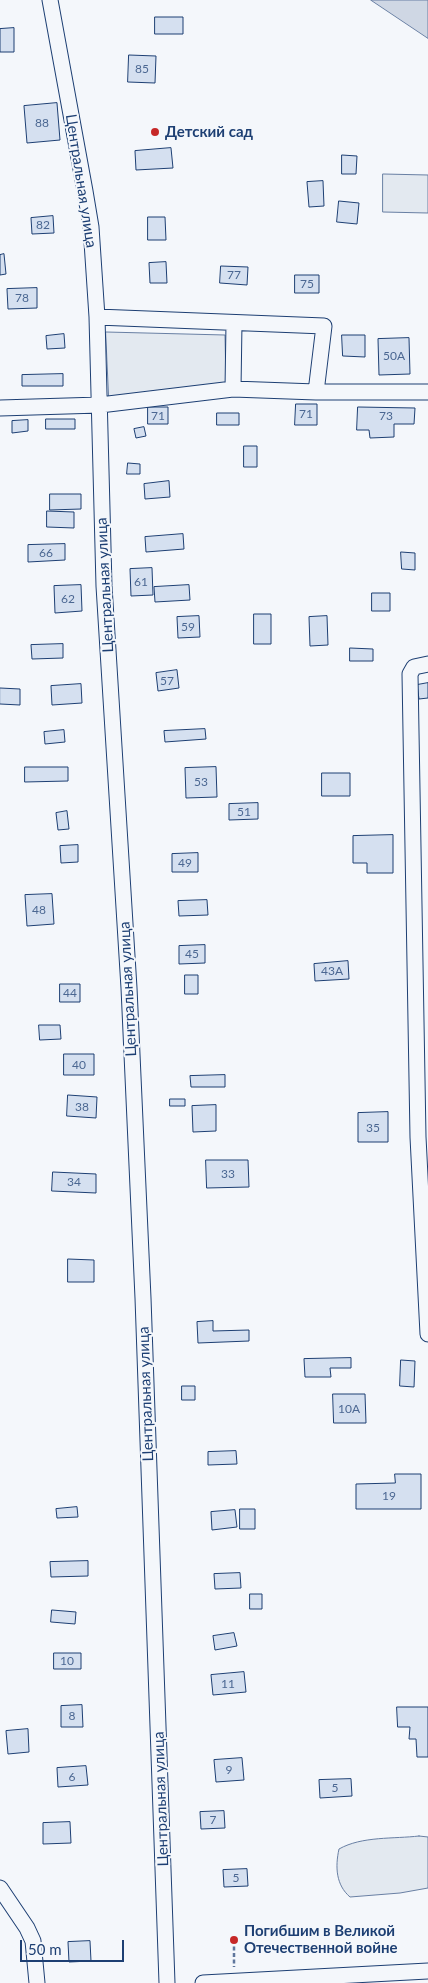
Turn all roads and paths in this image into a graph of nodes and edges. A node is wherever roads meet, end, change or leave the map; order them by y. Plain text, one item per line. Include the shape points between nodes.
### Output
1 (50, 0) edge
2 (97, 317) junction
3 (234, 323) junction
4 (233, 389) junction
5 (316, 392) junction
6 (428, 392) edge
7 (100, 405) junction
8 (0, 408) edge
9 (428, 664) edge
10 (428, 1334) edge
11 (0, 1888) edge
12 (234, 1940) dead end
13 (234, 1970) dead end
14 (428, 1971) edge
15 (37, 1983) edge
16 (167, 1983) edge
17 (203, 1983) edge

1 - 2 street, Центральная улица via 91,227
2 - 3 street
2 - 7 street, Центральная улица
3 - 4 street
3 - 5 street via 324,326
4 - 5 street
4 - 7 street
5 - 6 street
7 - 8 street
7 - 16 street, Центральная улица via 104,586 129,988 142,1278
9 - 10 street via 414,667 410,674 418,1137
11 - 15 street via 33,1941
12 - 13 path
14 - 17 street

